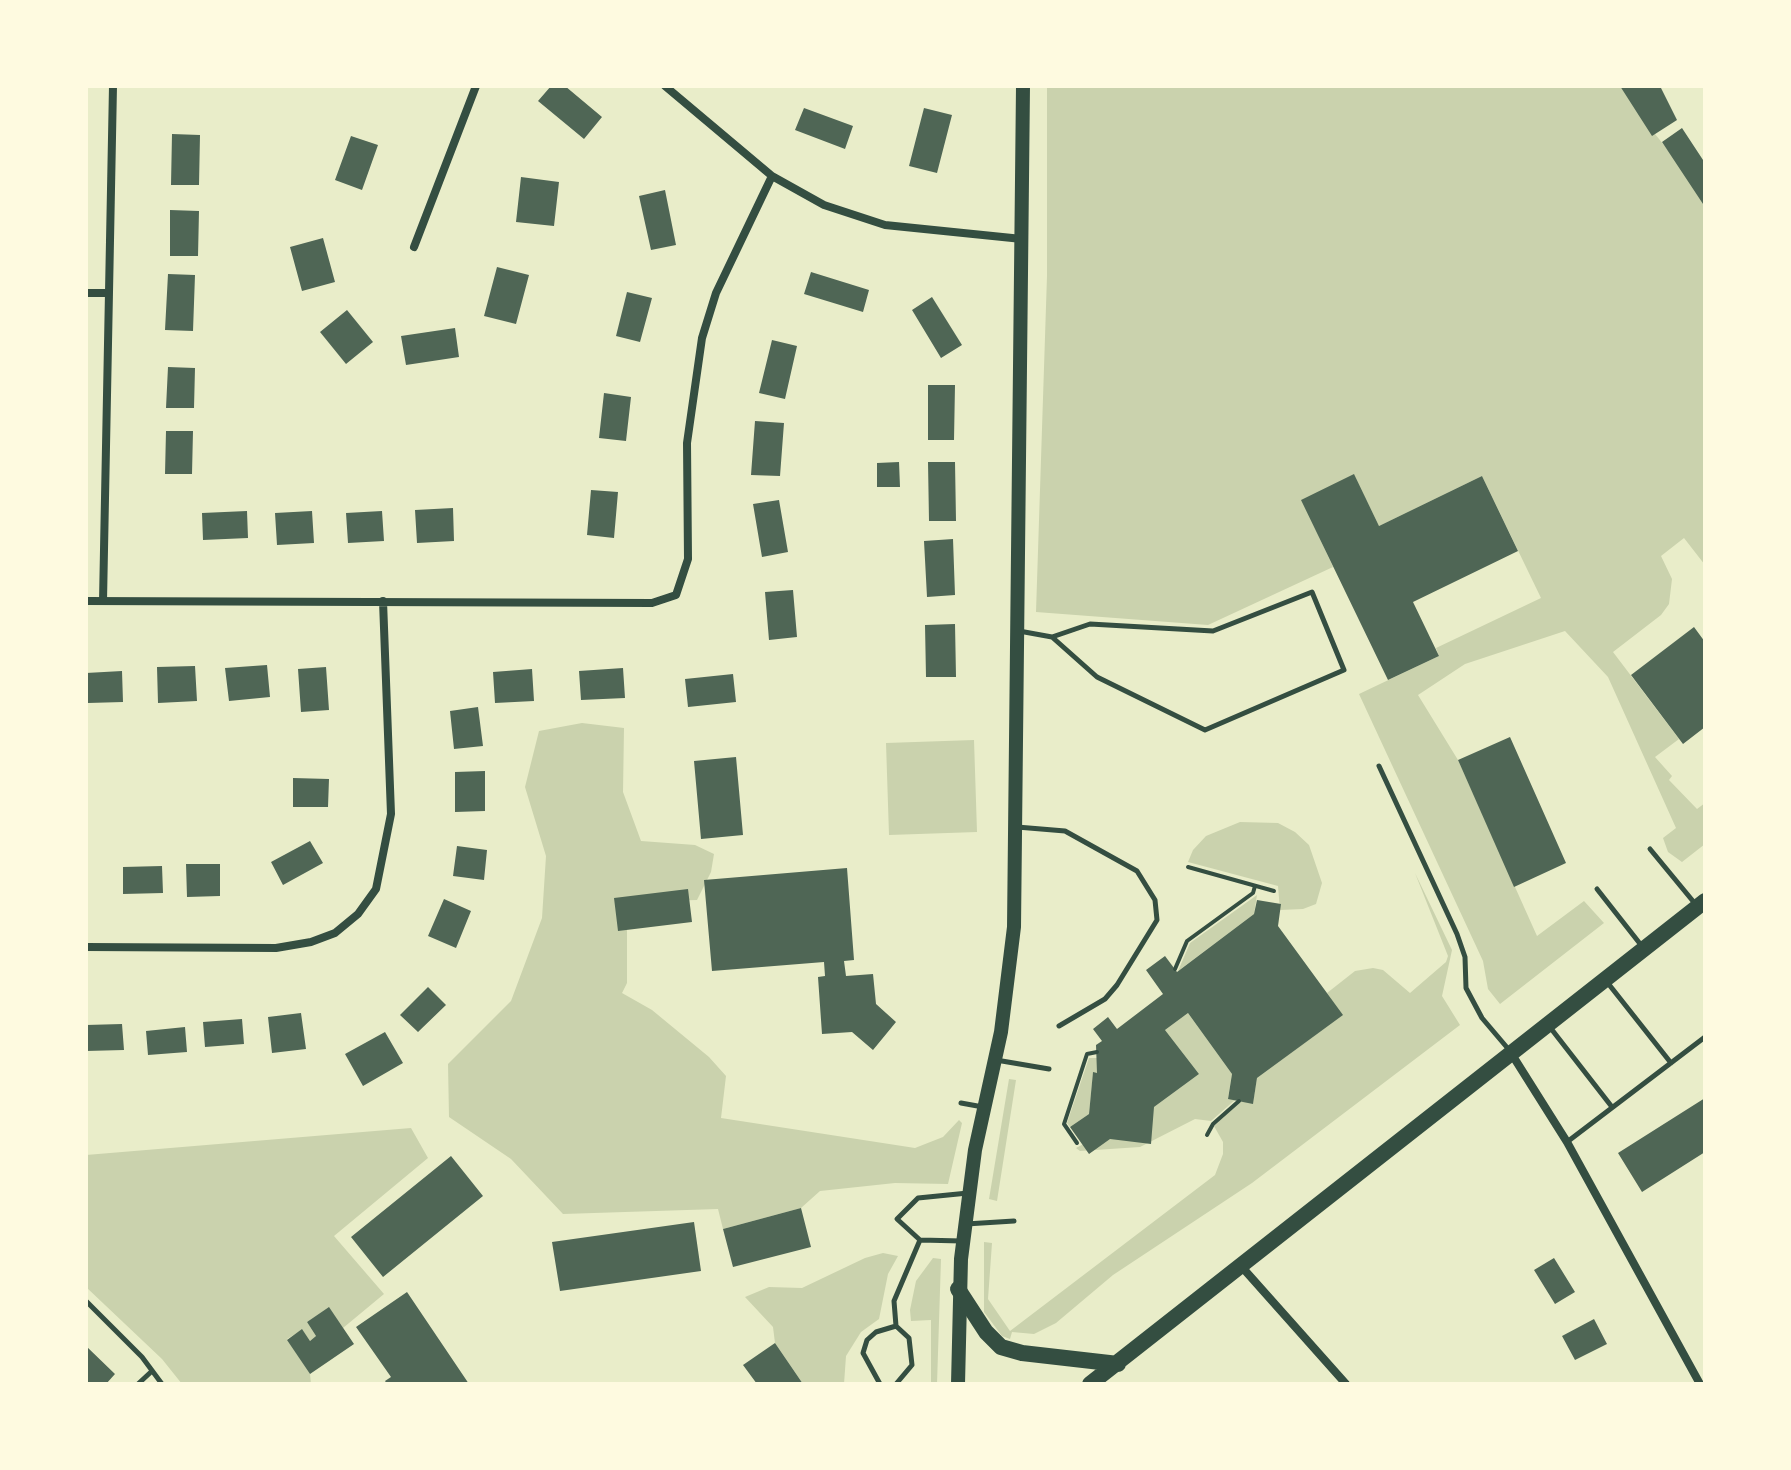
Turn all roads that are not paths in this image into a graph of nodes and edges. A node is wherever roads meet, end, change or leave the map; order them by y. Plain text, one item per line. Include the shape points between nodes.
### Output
1 (113, 86) edge
2 (476, 86) edge
3 (665, 86) edge
4 (1023, 86) edge
5 (772, 176) junction
6 (1023, 239) junction
7 (414, 247) dead end
8 (86, 293) edge
9 (108, 293) junction
10 (86, 601) edge
11 (103, 601) junction
12 (383, 601) junction
13 (1018, 631) junction
14 (1052, 637) junction
15 (1379, 766) dead end
16 (1016, 827) junction
17 (1650, 849) dead end
18 (1597, 889) dead end
19 (1701, 904) edge
20 (86, 947) edge
21 (1644, 949) junction
22 (1604, 979) junction
23 (1547, 1024) junction
24 (1059, 1026) dead end
25 (1705, 1037) edge
26 (1511, 1052) junction
27 (995, 1059) junction
28 (1671, 1063) junction
29 (1049, 1069) dead end
30 (961, 1103) dead end
31 (984, 1107) junction
32 (1612, 1107) junction
33 (1567, 1142) junction
34 (969, 1193) junction
35 (1014, 1221) dead end
36 (965, 1224) junction
37 (920, 1240) junction
38 (963, 1241) junction
39 (1241, 1266) junction
40 (958, 1289) junction
41 (86, 1301) edge
42 (896, 1326) junction
43 (1118, 1364) junction
44 (152, 1371) junction
45 (1705, 1371) edge
46 (1697, 1380) edge
47 (138, 1384) edge
48 (162, 1384) edge
49 (880, 1384) edge
50 (896, 1384) edge
51 (958, 1384) edge
52 (1090, 1384) edge
53 (1346, 1384) edge

1 - 9 street
2 - 7 street
3 - 5 street
4 - 6 main road
5 - 6 street via 824,205 885,225
5 - 12 street via 716,293 702,338 687,443 688,559 676,595 652,603
6 - 13 main road
8 - 9 street
9 - 11 street
10 - 11 street
11 - 12 street
12 - 20 street via 391,814 376,889 358,914 335,933 276,948
13 - 14 lane
13 - 16 main road
14 - 14 lane via 1097,677 1205,730 1344,670 1312,592 1213,631 1090,624
15 - 26 lane via 1457,934 1465,957 1466,988 1482,1018
16 - 24 lane via 1065,831 1137,871 1155,900 1157,920 1117,985 1105,999
16 - 27 main road via 1014,927
17 - 19 lane
18 - 21 lane
19 - 21 highway
21 - 22 highway
22 - 23 highway
22 - 28 lane
23 - 26 highway
23 - 32 lane
25 - 28 lane
26 - 33 street
26 - 39 highway
27 - 29 lane
27 - 31 main road
28 - 32 lane
30 - 31 lane
31 - 34 main road
32 - 33 lane
33 - 46 street
34 - 36 main road
34 - 37 lane via 918,1198 897,1219
35 - 36 lane
36 - 38 main road
37 - 38 lane
37 - 42 lane via 894,1301
38 - 40 main road
39 - 43 highway
39 - 53 street
40 - 43 highway via 1001,1347
40 - 51 main road
41 - 44 lane
42 - 49 lane via 876,1332 863,1353
42 - 50 lane via 909,1338 912,1365
43 - 52 highway
44 - 47 lane
44 - 48 lane
45 - 46 lane

